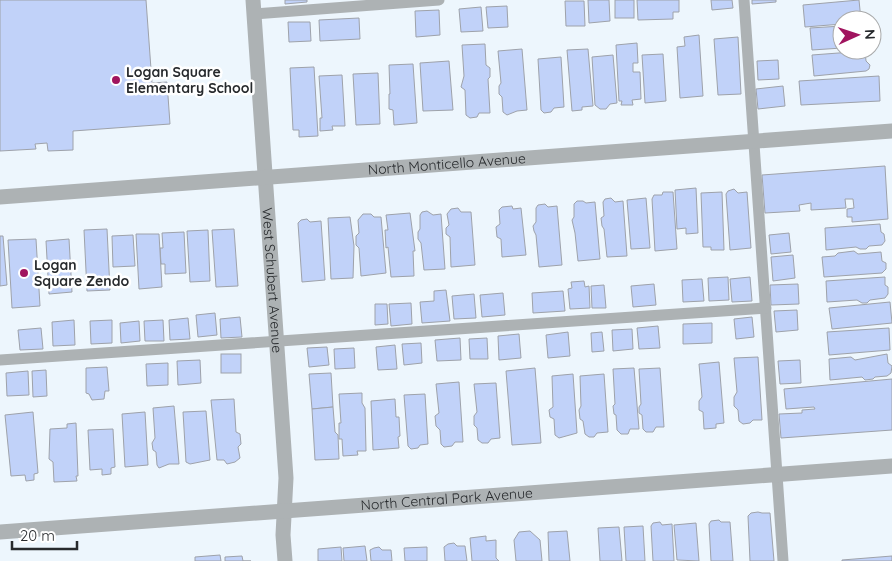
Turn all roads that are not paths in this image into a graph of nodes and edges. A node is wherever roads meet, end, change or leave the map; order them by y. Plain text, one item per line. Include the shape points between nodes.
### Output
1 (439, 0) edge
2 (744, 0) edge
3 (253, 7) edge
4 (892, 131) edge
5 (754, 141) junction
6 (265, 178) junction
7 (0, 197) edge
8 (766, 308) junction
9 (276, 341) junction
10 (0, 360) edge
11 (892, 466) edge
12 (777, 474) junction
13 (284, 511) junction
14 (0, 532) edge
15 (285, 561) edge
16 (783, 561) edge

1 - 3 lane
2 - 5 lane
3 - 6 street, West Schubert Avenue
4 - 5 street, North Monticello Avenue
5 - 6 street, North Monticello Avenue
5 - 8 lane
6 - 7 street, North Monticello Avenue
6 - 9 street, West Schubert Avenue
8 - 9 lane
8 - 12 lane
9 - 10 lane
9 - 13 street, West Schubert Avenue via 286,478
11 - 12 street, North Central Park Avenue
12 - 13 street, North Central Park Avenue
12 - 16 lane
13 - 14 street, North Central Park Avenue
13 - 15 street, West Schubert Avenue

